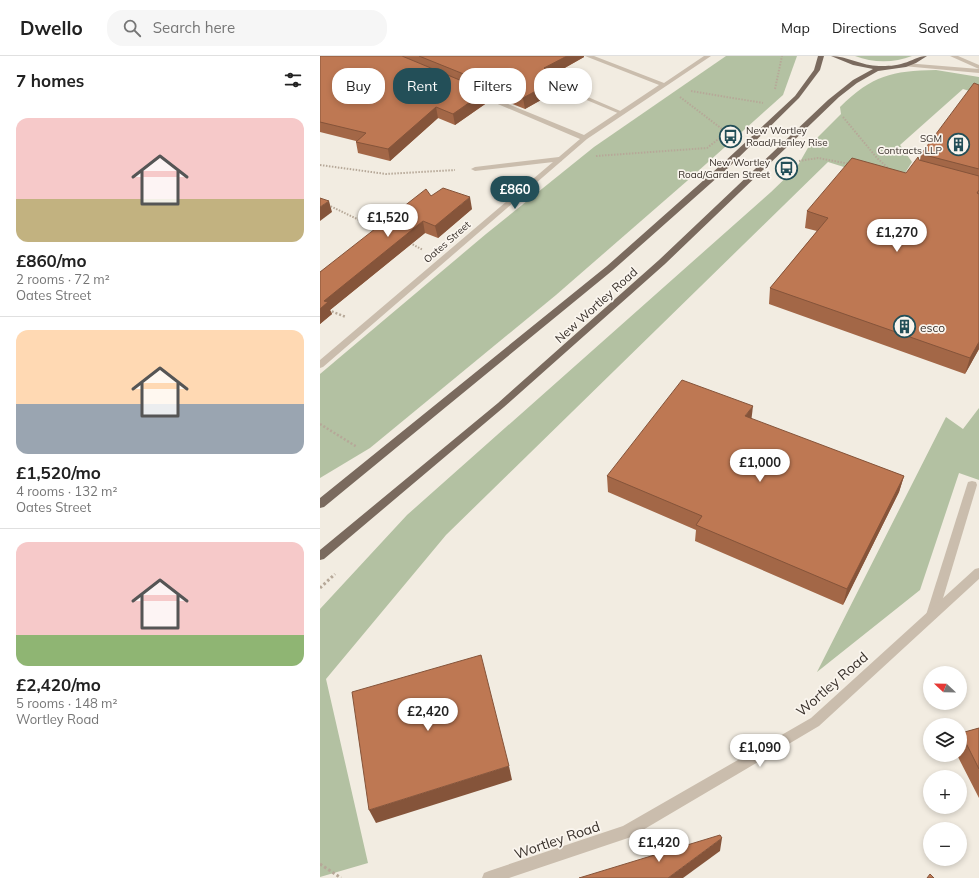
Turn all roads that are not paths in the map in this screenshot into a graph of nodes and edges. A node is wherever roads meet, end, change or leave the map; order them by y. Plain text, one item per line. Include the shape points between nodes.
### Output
1 (588, 56) edge
2 (708, 56) edge
3 (822, 56) edge
4 (834, 56) edge
5 (924, 56) edge
6 (953, 56) edge
7 (905, 65) junction
8 (883, 67) junction
9 (979, 67) edge
10 (979, 71) edge
11 (664, 85) junction
12 (592, 100) edge
13 (503, 104) edge
14 (622, 113) junction
15 (585, 138) junction
16 (559, 159) junction
17 (475, 169) road end
18 (320, 364) edge
19 (972, 485) dead end
20 (320, 504) edge
21 (320, 556) edge
22 (979, 572) edge
23 (932, 615) junction
24 (489, 878) edge

1 - 11 street
2 - 11 street, Oates Street
3 - 20 main road, New Wortley Road via 817,70 797,97 725,166 610,268
4 - 8 main road via 854,64
5 - 7 main road
6 - 9 street
7 - 8 main road
7 - 10 street
8 - 21 main road, New Wortley Road via 852,82 830,101 662,262 501,405
11 - 14 street, Oates Street
12 - 14 street
13 - 15 street
14 - 15 street, Oates Street
15 - 16 street, Oates Street
16 - 17 street
16 - 18 street, Oates Street
19 - 23 street
22 - 23 street, Wortley Road
23 - 24 street, Wortley Road via 815,722 626,832

